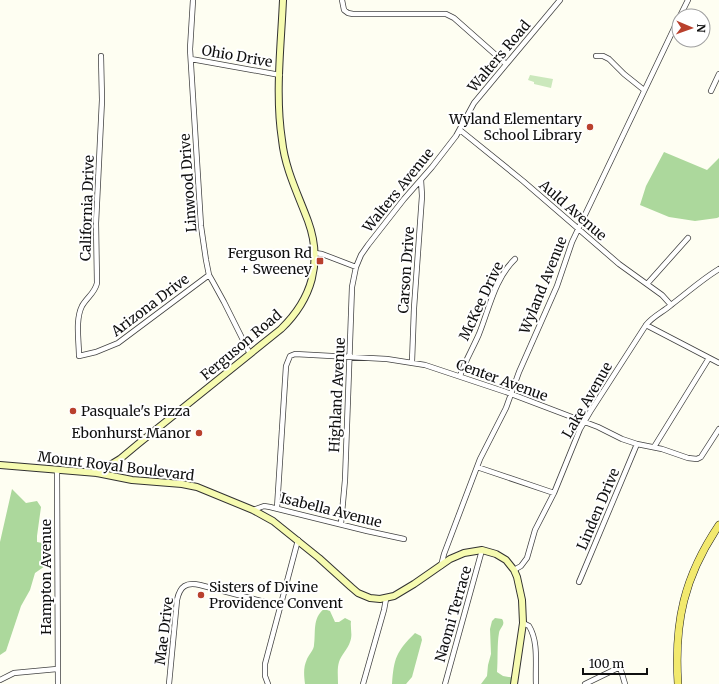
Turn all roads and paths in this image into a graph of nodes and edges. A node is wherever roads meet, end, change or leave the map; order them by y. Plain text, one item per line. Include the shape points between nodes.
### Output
1 (193, 0) edge
2 (283, 0) edge
3 (342, 0) edge
4 (560, 0) edge
5 (671, 35) edge
6 (101, 56) dead end
7 (596, 56) dead end
8 (191, 59) junction
9 (506, 64) junction
10 (719, 74) edge
11 (280, 75) junction
12 (644, 90) junction
13 (711, 92) dead end
14 (460, 130) junction
15 (421, 180) junction
16 (578, 229) junction
17 (688, 238) dead end
18 (315, 253) junction
19 (515, 259) dead end
20 (356, 267) junction
21 (719, 269) edge
22 (209, 275) junction
23 (647, 284) junction
24 (671, 305) junction
25 (646, 325) junction
26 (250, 354) junction
27 (80, 356) joint
28 (350, 357) junction
29 (709, 358) junction
30 (412, 362) junction
31 (719, 363) edge
32 (460, 376) junction
33 (511, 394) junction
34 (584, 422) junction
35 (719, 429) edge
36 (637, 444) junction
37 (654, 447) junction
38 (0, 465) edge
39 (477, 467) junction
40 (57, 470) junction
41 (97, 473) junction
42 (554, 493) junction
43 (277, 508) junction
44 (253, 510) junction
45 (341, 524) junction
46 (719, 524) edge
47 (404, 539) dead end
48 (298, 540) junction
49 (482, 550) junction
50 (441, 566) junction
51 (514, 570) junction
52 (579, 582) dead end
53 (386, 599) junction
54 (280, 606) junction
55 (523, 623) junction
56 (57, 669) junction
57 (0, 680) edge
58 (58, 684) edge
59 (168, 684) edge
60 (268, 684) edge
61 (363, 684) edge
62 (445, 684) edge
63 (514, 684) edge
64 (536, 684) edge
65 (585, 684) edge
66 (626, 684) edge
67 (678, 684) edge

1 - 8 street, Linwood Drive
2 - 11 main road, Ferguson Road
3 - 9 street via 345,11 353,14 446,14 454,18
4 - 9 street, Walters Road
5 - 12 street, Wyland Avenue
6 - 27 street, California Drive via 97,283 79,315
7 - 12 street via 609,59
8 - 11 street, Ohio Drive
8 - 22 street, Linwood Drive via 202,226
9 - 14 street, Walters Road via 474,103
10 - 13 street
11 - 18 main road, Ferguson Road via 279,116 284,155 308,222
12 - 16 street, Wyland Avenue
14 - 15 street, Walters Avenue
14 - 16 street, Auld Avenue
15 - 20 street, Walters Avenue via 368,245
15 - 30 street, Carson Drive
16 - 23 street, Auld Avenue
16 - 33 street, Wyland Avenue
17 - 23 street
18 - 20 street
18 - 26 main road, Ferguson Road via 311,282 300,307 281,329
19 - 32 street, McKee Drive via 505,270
20 - 28 street, Highland Avenue via 352,287
21 - 24 street, Lake Avenue
22 - 26 street, Linwood Drive
22 - 27 street, Arizona Drive via 118,343
23 - 24 street, Auld Avenue
24 - 25 street, Lake Avenue
25 - 29 street
25 - 34 street, Lake Avenue
26 - 41 main road, Ferguson Road via 132,449
28 - 30 street, Center Avenue
28 - 43 street, Center Avenue via 295,354 287,361
28 - 45 street, Highland Avenue
29 - 31 street
29 - 37 street
30 - 32 street, Center Avenue
32 - 33 street, Center Avenue
33 - 34 street, Center Avenue
33 - 39 street, Wyland Avenue
34 - 36 street, Center Avenue
34 - 42 street, Lake Avenue
35 - 37 street, Center Avenue via 698,459
36 - 37 street, Center Avenue
36 - 52 street, Linden Drive
38 - 40 main road, Mount Royal Boulevard
39 - 42 street
39 - 50 street, Wyland Avenue
40 - 41 main road, Mount Royal Boulevard
40 - 56 street, Hampton Avenue
41 - 44 main road, Mount Royal Boulevard via 132,480 191,485
42 - 51 street, Lake Avenue via 535,530 526,561
43 - 44 street, Isabella Avenue via 264,506
43 - 45 street, Isabella Avenue
44 - 48 main road, Mount Royal Boulevard
45 - 47 street, Isabella Avenue
46 - 67 main road via 700,555 684,598 677,644
48 - 53 main road, Mount Royal Boulevard via 358,593 370,598
48 - 54 street
49 - 50 main road via 464,553
49 - 51 main road via 501,557
49 - 62 street, Naomi Terrace
50 - 53 main road via 400,593
51 - 55 main road via 522,600
53 - 61 street
54 - 59 street, Mae Drive via 200,584 190,583 184,586 177,600
54 - 60 street via 264,664
55 - 63 main road
55 - 64 street via 530,628 534,637
56 - 57 street via 14,673
56 - 58 street, Hampton Avenue
65 - 66 street via 620,667

